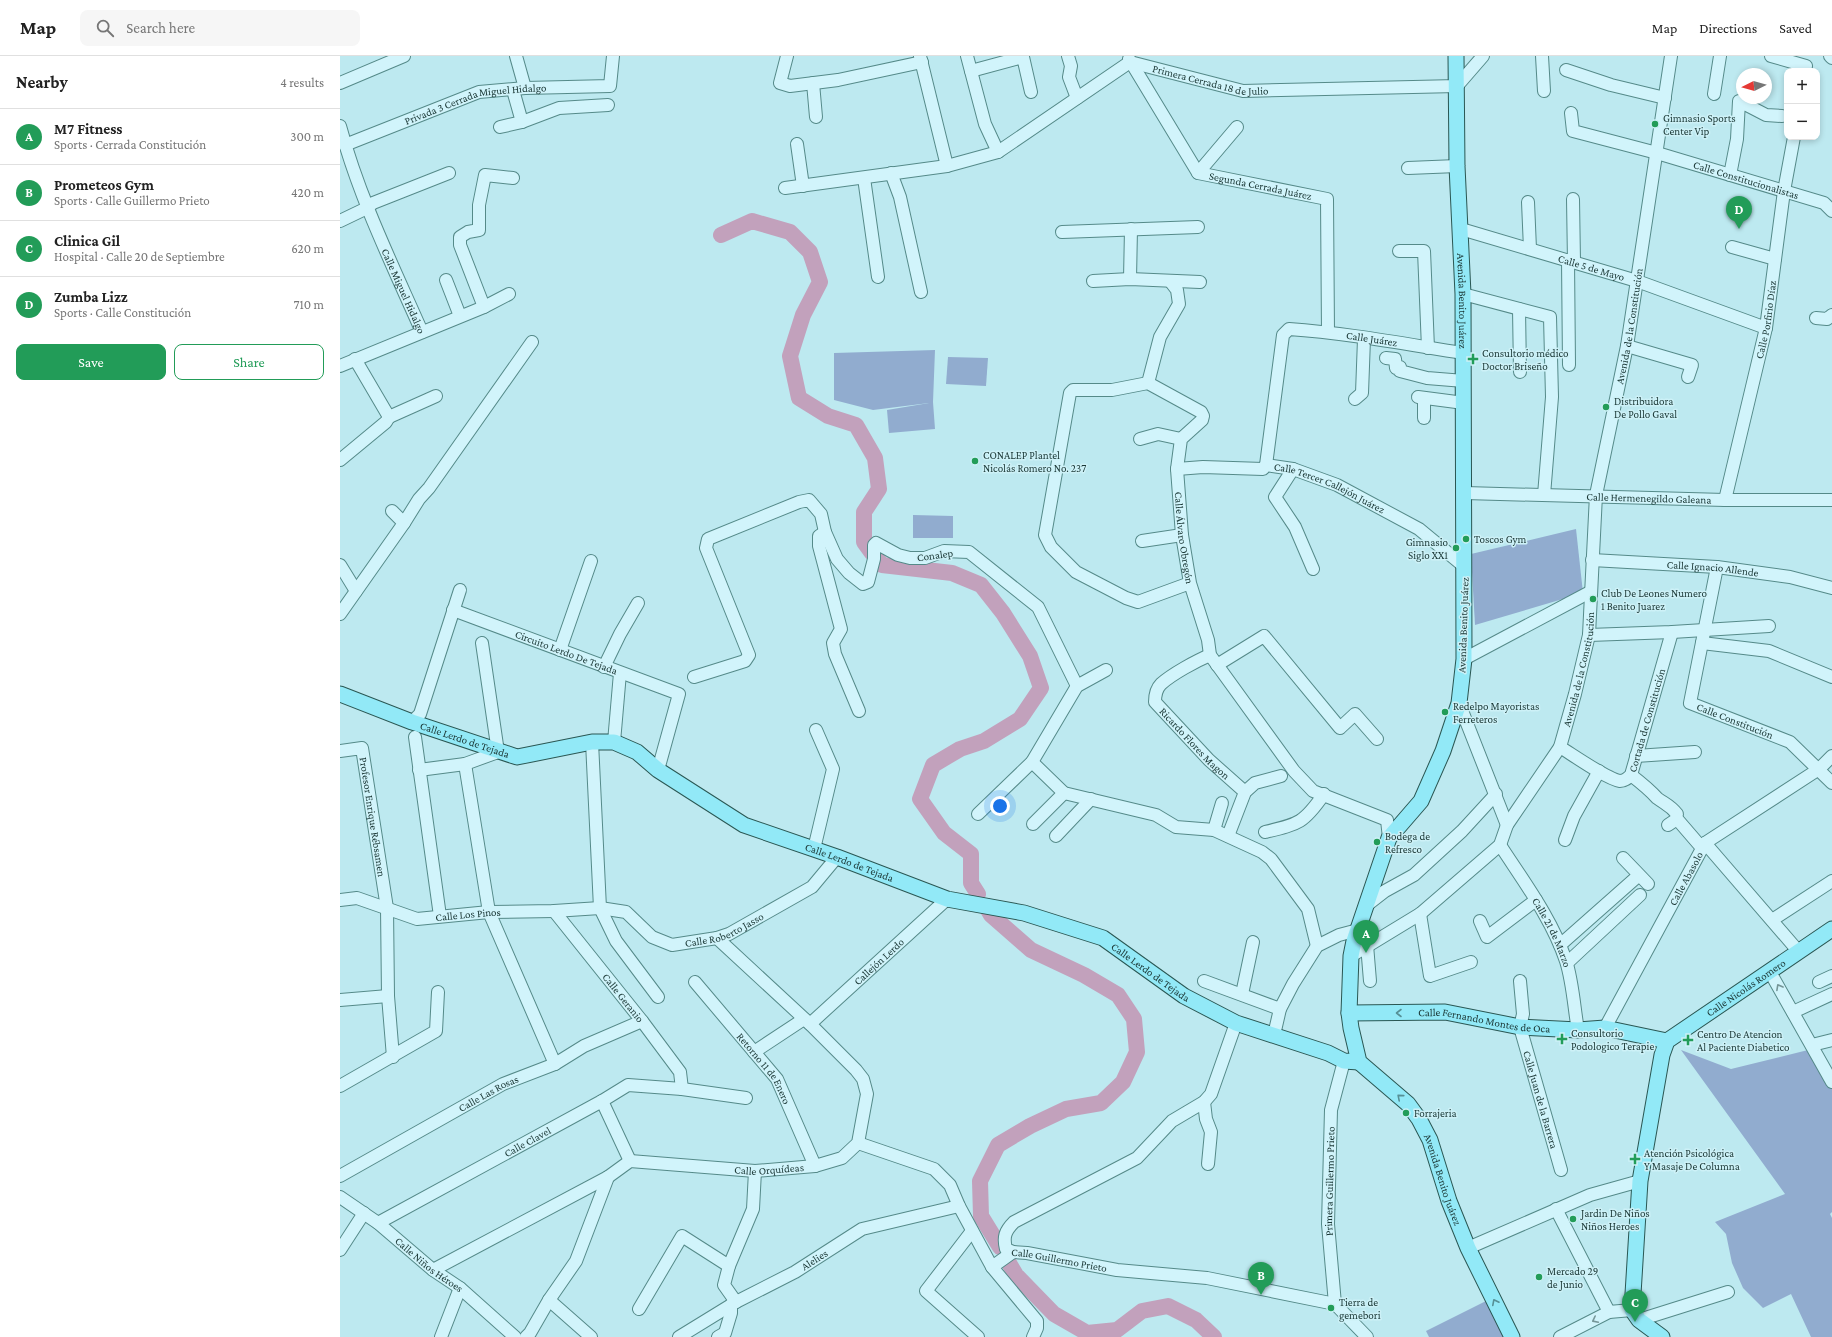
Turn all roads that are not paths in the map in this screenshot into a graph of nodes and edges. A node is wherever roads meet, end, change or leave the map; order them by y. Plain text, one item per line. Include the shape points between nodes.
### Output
1 (404, 56) edge
2 (516, 56) edge
3 (613, 56) edge
4 (787, 56) edge
5 (967, 56) edge
6 (1068, 56) edge
7 (1456, 56) edge
8 (1483, 56) edge
9 (1542, 56) edge
10 (1671, 56) edge
11 (1720, 56) edge
12 (1771, 56) edge
13 (921, 59) edge
14 (1008, 59) edge
15 (1129, 59) edge
16 (1806, 64) edge
17 (1566, 70) dead end
18 (971, 71) junction
19 (340, 83) edge
20 (813, 83) junction
21 (1457, 86) junction
22 (519, 89) junction
23 (1544, 91) dead end
24 (1031, 92) dead end
25 (1714, 94) dead end
26 (1077, 98) junction
27 (1665, 98) junction
28 (608, 105) dead end
29 (1571, 112) dead end
30 (1782, 116) dead end
31 (816, 117) dead end
32 (522, 122) junction
33 (340, 126) edge
34 (500, 127) dead end
35 (1237, 127) dead end
36 (1793, 140) edge
37 (796, 144) dead end
38 (345, 146) junction
39 (998, 152) junction
40 (1657, 154) junction
41 (947, 166) junction
42 (1457, 166) junction
43 (1408, 168) dead end
44 (449, 172) dead end
45 (891, 173) junction
46 (1198, 173) junction
47 (1730, 175) junction
48 (513, 178) dead end
49 (864, 178) junction
50 (803, 186) junction
51 (786, 188) dead end
52 (1784, 192) junction
53 (1573, 199) dead end
54 (1528, 202) dead end
55 (368, 208) junction
56 (1832, 211) edge
57 (340, 221) edge
58 (1198, 227) dead end
59 (1130, 229) junction
60 (1461, 229) junction
61 (1062, 232) dead end
62 (1732, 247) dead end
63 (1530, 249) junction
64 (1399, 251) dead end
65 (1775, 258) junction
66 (1571, 261) junction
67 (878, 276) dead end
68 (1130, 279) junction
69 (446, 280) dead end
70 (1093, 281) dead end
71 (1170, 281) junction
72 (1637, 281) junction
73 (1200, 282) dead end
74 (921, 292) dead end
75 (509, 294) dead end
76 (1463, 294) junction
77 (484, 307) junction
78 (1519, 309) junction
79 (1832, 315) edge
80 (460, 316) junction
81 (1816, 318) dead end
82 (1766, 328) junction
83 (422, 332) junction
84 (1328, 332) junction
85 (1364, 339) junction
86 (532, 342) dead end
87 (1627, 346) junction
88 (1428, 348) junction
89 (1463, 353) junction
90 (1386, 358) dead end
91 (355, 360) junction
92 (341, 361) edge
93 (1569, 365) dead end
94 (1520, 372) dead end
95 (1688, 377) dead end
96 (1464, 381) junction
97 (1148, 383) junction
98 (436, 396) dead end
99 (1355, 399) dead end
100 (1464, 403) junction
101 (389, 417) junction
102 (1424, 418) dead end
103 (1140, 439) dead end
104 (1181, 439) junction
105 (340, 460) edge
106 (1266, 465) junction
107 (1293, 468) junction
108 (1177, 469) junction
109 (1465, 493) junction
110 (1544, 495) junction
111 (1596, 495) junction
112 (1725, 500) junction
113 (1832, 500) edge
114 (392, 511) dead end
115 (403, 526) junction
116 (825, 532) junction
117 (1182, 535) junction
118 (1142, 541) dead end
119 (1592, 560) junction
120 (591, 561) dead end
121 (340, 565) edge
122 (1465, 567) junction
123 (1717, 567) junction
124 (1313, 569) dead end
125 (1190, 583) junction
126 (1832, 588) edge
127 (460, 590) dead end
128 (356, 591) junction
129 (1590, 592) junction
130 (638, 603) dead end
131 (453, 610) junction
132 (340, 614) edge
133 (1769, 626) dead end
134 (1705, 629) junction
135 (1672, 632) junction
136 (1589, 635) junction
137 (482, 643) dead end
138 (1702, 643) junction
139 (560, 650) junction
140 (1464, 659) junction
141 (1214, 660) junction
142 (604, 667) junction
143 (1106, 670) dead end
144 (620, 673) junction
145 (694, 677) dead end
146 (1832, 677) edge
147 (1077, 686) junction
148 (340, 694) edge
149 (1459, 703) junction
150 (859, 712) dead end
151 (412, 722) junction
152 (816, 730) dead end
153 (415, 738) dead end
154 (1377, 739) dead end
155 (592, 742) junction
156 (614, 742) junction
157 (1560, 747) junction
158 (340, 751) edge
159 (498, 752) junction
160 (1695, 752) dead end
161 (1636, 756) junction
162 (1832, 756) edge
163 (1032, 762) junction
164 (466, 764) junction
165 (1820, 769) junction
166 (419, 770) junction
167 (658, 770) junction
168 (1599, 771) junction
169 (1631, 775) junction
170 (1280, 776) dead end
171 (1832, 783) edge
172 (1245, 792) junction
173 (1064, 793) junction
174 (1324, 794) junction
175 (1496, 794) junction
176 (1091, 799) junction
177 (1222, 803) dead end
178 (978, 814) dead end
179 (1677, 814) dead end
180 (1033, 824) dead end
181 (1507, 825) junction
182 (1668, 825) dead end
183 (1214, 830) junction
184 (1265, 832) dead end
185 (1056, 836) dead end
186 (1228, 836) junction
187 (1389, 838) junction
188 (1565, 840) dead end
189 (1500, 845) junction
190 (1704, 846) junction
191 (814, 849) junction
192 (837, 857) junction
193 (1623, 858) dead end
194 (1638, 876) junction
195 (1832, 881) edge
196 (1648, 884) dead end
197 (1640, 895) dead end
198 (947, 899) junction
199 (340, 900) edge
200 (1536, 900) junction
201 (1367, 905) junction
202 (387, 908) junction
203 (600, 908) junction
204 (554, 911) junction
205 (489, 912) junction
206 (1420, 914) junction
207 (440, 916) junction
208 (1772, 920) junction
209 (1480, 922) dead end
210 (1358, 930) junction
211 (1832, 930) edge
212 (717, 938) junction
213 (1253, 942) dead end
214 (1367, 945) junction
215 (1560, 945) junction
216 (1317, 946) junction
217 (1799, 952) junction
218 (1351, 956) junction
219 (1471, 962) dead end
220 (1566, 963) junction
221 (1770, 972) junction
222 (1832, 976) edge
223 (1204, 981) dead end
224 (1370, 981) dead end
225 (1520, 981) dead end
226 (695, 982) dead end
227 (1819, 982) dead end
228 (438, 992) dead end
229 (1242, 994) junction
230 (1832, 994) edge
231 (388, 996) junction
232 (658, 997) dead end
233 (340, 1000) edge
234 (1280, 1009) junction
235 (1793, 1012) junction
236 (1349, 1013) junction
237 (642, 1021) junction
238 (807, 1021) junction
239 (1236, 1023) junction
240 (1520, 1027) junction
241 (1605, 1028) junction
242 (1578, 1030) junction
243 (1274, 1035) junction
244 (1832, 1040) edge
245 (1667, 1041) junction
246 (1812, 1045) junction
247 (754, 1052) junction
248 (393, 1057) junction
249 (1352, 1061) junction
250 (555, 1064) junction
251 (1832, 1082) edge
252 (340, 1086) edge
253 (682, 1089) junction
254 (746, 1098) dead end
255 (602, 1101) junction
256 (1204, 1102) junction
257 (858, 1143) junction
258 (630, 1161) junction
259 (1208, 1164) dead end
260 (815, 1166) junction
261 (1561, 1170) dead end
262 (755, 1171) junction
263 (340, 1176) edge
264 (608, 1177) junction
265 (1640, 1181) junction
266 (340, 1197) edge
267 (959, 1206) junction
268 (1556, 1209) junction
269 (364, 1214) junction
270 (378, 1223) junction
271 (972, 1231) junction
272 (1468, 1248) junction
273 (340, 1250) edge
274 (1013, 1252) junction
275 (729, 1266) junction
276 (992, 1267) junction
277 (433, 1270) junction
278 (460, 1288) junction
279 (1728, 1292) dead end
280 (549, 1300) junction
281 (734, 1304) junction
282 (1335, 1304) junction
283 (639, 1309) dead end
284 (1609, 1312) junction
285 (1635, 1315) junction
286 (531, 1336) edge
287 (441, 1337) edge
288 (515, 1337) edge
289 (590, 1337) edge
290 (679, 1337) edge
291 (718, 1337) edge
292 (978, 1337) edge
293 (1033, 1337) edge
294 (1367, 1337) edge
295 (1512, 1337) edge
296 (1560, 1337) edge
297 (1662, 1337) edge

1 - 19 street
2 - 22 street
3 - 22 street, Privada 3 Cerrada Miguel Hidalgo via 610,86
4 - 20 street via 780,83 790,86
5 - 18 street
6 - 26 street via 1071,66 1069,77
7 - 21 main road, Avenida Benito Juárez
8 - 21 street
9 - 23 street
10 - 27 street, Avenida de la Constitución
11 - 25 street
12 - 16 street
13 - 20 street via 838,80
13 - 41 street
14 - 18 street
14 - 24 street via 1023,58
15 - 21 street, Primera Cerrada 18 de Julio via 1243,91
15 - 26 street
15 - 46 street, Segunda Cerrada Juárez
17 - 27 street via 1611,85
18 - 39 street via 985,124
20 - 31 street
21 - 42 main road, Avenida Benito Juárez
22 - 32 street
22 - 38 street, Privada 3 Cerrada Miguel Hidalgo via 479,92
26 - 39 street
27 - 40 street, Avenida de la Constitución
28 - 32 street via 559,108
29 - 40 street, Calle Constitucionalistas via 1573,131
30 - 47 street via 1766,115 1739,102 1737,139
32 - 34 street
33 - 38 street, Calle Miguel Hidalgo
35 - 46 street
36 - 52 street, Calle Porfirio Díaz
37 - 50 street
38 - 55 street, Calle Miguel Hidalgo
39 - 41 street
40 - 47 street, Calle Constitucionalistas
40 - 72 street, Avenida de la Constitución
41 - 45 street
42 - 43 street
42 - 60 main road, Avenida Benito Juárez
44 - 55 street via 373,203
45 - 49 street
45 - 74 street via 900,197
46 - 84 street, Segunda Cerrada Juárez via 1326,199
47 - 52 street, Calle Constitucionalistas
48 - 77 street via 485,175 479,205 479,230 460,237 460,245
49 - 50 street
49 - 67 street
50 - 51 street
52 - 56 street, Calle Constitucionalistas via 1824,203
52 - 65 street, Calle Porfirio Díaz
53 - 66 street
54 - 63 street
55 - 57 street
55 - 83 street, Calle Miguel Hidalgo
58 - 59 street
59 - 61 street
59 - 68 street
60 - 63 street, Calle 5 de Mayo
60 - 76 main road, Avenida Benito Juárez
62 - 65 street
63 - 66 street, Calle 5 de Mayo
64 - 88 street via 1424,251
65 - 82 street, Calle Porfirio Díaz
66 - 72 street, Calle 5 de Mayo
66 - 93 street
68 - 70 street
68 - 71 street
69 - 80 street
71 - 73 street
71 - 97 street via 1177,290 1179,304 1160,337
72 - 82 street, Calle 5 de Mayo
72 - 87 street, Avenida de la Constitución
75 - 77 street
76 - 78 street
76 - 89 main road, Avenida Benito Juárez
77 - 80 street
78 - 94 street
78 - 110 street via 1550,317 1552,397
79 - 81 street via 1827,318
80 - 83 street
82 - 112 street, Calle Porfirio Díaz
83 - 91 street, Calle Miguel Hidalgo
84 - 85 street, Calle Juárez
84 - 106 street, Calle Juárez via 1289,329 1283,335
85 - 88 street, Calle Juárez
85 - 99 street via 1362,393
86 - 115 street via 429,488 419,498
87 - 95 street via 1692,364
87 - 111 street, Avenida de la Constitución
88 - 89 street, Calle Juárez
89 - 96 main road, Avenida Benito Juárez
90 - 96 street via 1395,359 1396,368 1400,367 1400,371 1427,378
91 - 92 street, Calle Miguel Hidalgo
91 - 101 street
96 - 100 main road, Avenida Benito Juárez
97 - 104 street via 1204,416
97 - 125 street via 1112,390 1073,390 1070,393 1044,534 1051,547 1076,572 1126,598 1138,602
98 - 101 street
100 - 102 street via 1442,406 1421,397
100 - 109 main road, Avenida Benito Juárez
101 - 105 street
103 - 104 street via 1158,434
104 - 108 street, Calle Álvaro Obregón
106 - 107 street, Calle Tercer Callejón Juárez
106 - 108 street, Calle Tercer Callejón Juárez via 1263,469
107 - 122 street, Calle Tercer Callejón Juárez via 1337,485 1419,529
107 - 124 street via 1275,497 1296,527
108 - 117 street, Calle Álvaro Obregón
109 - 110 street, Calle Hermenegildo Galeana
109 - 122 main road, Avenida Benito Juárez
110 - 111 street, Calle Hermenegildo Galeana
111 - 112 street, Calle Hermenegildo Galeana
111 - 119 street, Avenida de la Constitución
112 - 113 street, Calle Hermenegildo Galeana
114 - 115 street
115 - 128 street
116 - 145 street, Conalep via 821,514 809,500 708,539 706,548 749,655 745,661
116 - 147 street, Conalep via 837,559 863,584 868,582 876,543 898,555 910,558 925,558 944,551 969,552 1038,607
116 - 150 street via 819,536 819,546 841,629 833,643 835,654
117 - 118 street
117 - 125 street, Calle Álvaro Obregón
119 - 123 street, Calle Ignacio Allende
119 - 129 street, Avenida de la Constitución
120 - 139 street
121 - 128 street
122 - 140 main road, Avenida Benito Juárez
123 - 126 street, Calle Ignacio Allende via 1790,577
123 - 134 street, Calle Constitución
125 - 141 street, Calle Álvaro Obregón
127 - 131 street
128 - 132 street
129 - 136 street, Avenida de la Constitución
129 - 140 street
130 - 142 street
131 - 139 street, Circuito Lerdo De Tejada
131 - 151 street via 420,714
133 - 134 street
134 - 135 street
134 - 138 street, Calle Constitución
135 - 136 street
135 - 161 street, Cortada de Constitución
136 - 157 street, Avenida de la Constitución
137 - 159 street
138 - 146 street via 1769,651
138 - 165 street, Calle Constitución via 1690,703 1790,742
139 - 142 street, Circuito Lerdo De Tejada
140 - 149 main road, Avenida Benito Juárez
141 - 154 street via 1264,636 1340,728 1355,714
141 - 172 street, Ricardo Flores Magon via 1198,660 1161,684 1155,693 1155,702 1209,760
141 - 174 street, Calle Álvaro Obregón via 1294,771 1313,791
142 - 144 street, Circuito Lerdo De Tejada
143 - 147 street
144 - 156 street
144 - 167 street, Circuito Lerdo De Tejada via 680,694
147 - 163 street
148 - 151 main road, Calle Lerdo de Tejada
149 - 175 street
149 - 187 main road, Avenida Benito Juárez via 1443,751 1421,801
151 - 159 main road, Calle Lerdo de Tejada
152 - 191 street via 833,769
153 - 166 street
155 - 156 main road, Calle Lerdo de Tejada
155 - 159 main road, Calle Lerdo de Tejada via 517,757
155 - 203 street
156 - 167 main road, Calle Lerdo de Tejada via 637,752
157 - 168 street, Cortada de Constitución
157 - 181 street, Avenida de la Constitución
158 - 202 street, Profesor Enrique Rébsamen via 362,748
159 - 164 street
160 - 161 street
161 - 169 street, Cortada de Constitución
162 - 165 street, Calle Abasolo
163 - 173 street
163 - 178 street
164 - 166 street
164 - 205 street
165 - 171 street
165 - 190 street, Calle Abasolo
166 - 207 street
167 - 191 main road, Calle Lerdo de Tejada via 744,825
168 - 169 street, Cortada de Constitución via 1620,781
168 - 188 street via 1574,816
169 - 179 street via 1647,786 1659,799 1671,805
170 - 172 street via 1255,783
172 - 186 street
173 - 176 street
173 - 180 street
174 - 184 street via 1309,815 1300,822
174 - 187 street, Calle Álvaro Obregón via 1386,820
175 - 181 street
175 - 201 street via 1462,831 1414,875 1385,891
176 - 183 street via 1156,814 1176,827
176 - 185 street
177 - 183 street
181 - 189 street, Avenida de la Constitución
182 - 190 street via 1677,819
183 - 186 street
186 - 216 street via 1271,859 1308,909
187 - 201 main road, Avenida Benito Juárez
189 - 200 street, Calle 21 de Marzo
189 - 206 street, Avenida de la Constitución
190 - 208 street
190 - 241 street, Calle Abasolo
191 - 192 main road, Calle Lerdo de Tejada
192 - 198 main road, Calle Lerdo de Tejada
192 - 212 street, Calle Roberto Jasso via 812,887 729,934
193 - 194 street
194 - 196 street
194 - 215 street
195 - 208 street
197 - 220 street
198 - 238 street, Callejón Lerdo
198 - 239 main road, Calle Lerdo de Tejada via 1024,914 1103,938 1184,996
199 - 202 street, Calle Los Pinos via 357,898
200 - 209 street via 1487,937
200 - 215 street, Calle 21 de Marzo
201 - 210 main road, Avenida Benito Juárez
202 - 207 street, Calle Los Pinos via 417,919
202 - 231 street
203 - 204 street, Calle Los Pinos
203 - 212 street, Calle Roberto Jasso via 626,912 652,937 672,945
203 - 232 street via 616,940
204 - 205 street, Calle Los Pinos
204 - 237 street, Calle Geranio
205 - 207 street, Calle Los Pinos
205 - 250 street
206 - 214 street, Avenida de la Constitución
206 - 219 street via 1430,976
208 - 217 street
210 - 216 street via 1339,935
210 - 218 main road, Avenida Benito Juárez
211 - 217 main road, Calle Nicolás Romero
212 - 238 street
213 - 229 street
214 - 218 street, Avenida de la Constitución
214 - 224 street
215 - 220 street, Calle 21 de Marzo
216 - 234 street
217 - 221 main road, Calle Nicolás Romero
218 - 236 main road, Avenida Benito Juárez
220 - 242 street, Calle 21 de Marzo
235 -> 221 street
221 - 245 main road, Calle Nicolás Romero
222 - 227 street
223 - 229 street
225 - 240 street, Calle Juan de la Barrera via 1523,1014
226 - 247 street, Retorno 11 de Enero
228 - 248 street via 436,1031
229 - 234 street
230 - 235 street
231 - 233 street
231 - 248 street
234 - 243 street
235 - 246 street
240 -> 236 main road, Calle Fernando Montes de Oca via 1445,1012
236 - 249 main road, Avenida Benito Juárez
237 - 250 street, Calle Las Rosas via 584,1046
237 - 253 street, Calle Geranio via 680,1072
238 - 247 street, Callejón Lerdo
238 - 257 street via 863,1079 867,1094
239 - 243 main road, Calle Lerdo de Tejada
239 - 256 street, Calle Guillermo Prieto via 1211,1094
240 - 242 main road, Calle Fernando Montes de Oca
240 - 261 street, Calle Juan de la Barrera
241 - 242 main road, Calle Fernando Montes de Oca
241 - 245 main road, Calle Fernando Montes de Oca
243 - 249 main road, Calle Lerdo de Tejada
244 - 246 street
245 - 265 main road via 1662,1055
246 - 251 street
247 - 260 street, Retorno 11 de Enero via 777,1079
248 - 252 street
272 -> 249 main road, Avenida Benito Juárez via 1449,1201 1430,1140 1419,1119 1408,1104
249 - 282 street, Primera Guillermo Prieto via 1331,1110 1328,1224
250 - 263 street, Calle Las Rosas via 503,1084
253 - 254 street, Calle Clavel
253 - 255 street, Calle Clavel via 628,1085
255 - 258 street
255 - 270 street, Calle Clavel
256 - 259 street via 1211,1132
256 - 274 street, Calle Guillermo Prieto via 1172,1121 1137,1158 1014,1222 1006,1230 1004,1240 1006,1249
257 - 260 street, Calle Orquídeas via 842,1158
257 - 267 street via 934,1170 950,1185
258 - 262 street, Calle Orquídeas
258 - 264 street
260 - 262 street, Calle Orquídeas
262 - 275 street via 753,1209
264 - 277 street
264 - 280 street via 576,1261
265 - 268 street via 1590,1195
265 - 285 main road
266 - 269 street, Calle Niños Héroes
267 - 271 street
267 - 281 street, Alelies via 862,1229 795,1272
268 - 272 street
268 - 284 street
269 - 270 street, Calle Niños Héroes
269 - 273 street
270 - 277 street, Calle Niños Héroes
271 - 276 street
271 - 292 street via 926,1291
295 -> 272 main road, Avenida Benito Juárez
274 - 276 street
274 - 282 street, Calle Guillermo Prieto via 1117,1270 1207,1278
275 - 281 street via 724,1285
275 - 283 street via 682,1236
276 - 293 street via 1037,1322
277 - 278 street, Calle Niños Héroes
278 - 287 street
278 - 288 street, Calle Niños Héroes
279 - 285 street
280 - 286 street
280 - 289 street
281 - 290 street, Alelies
281 - 291 street via 725,1334
282 - 294 street
284 - 285 street
284 -> 296 street
285 - 297 main road

